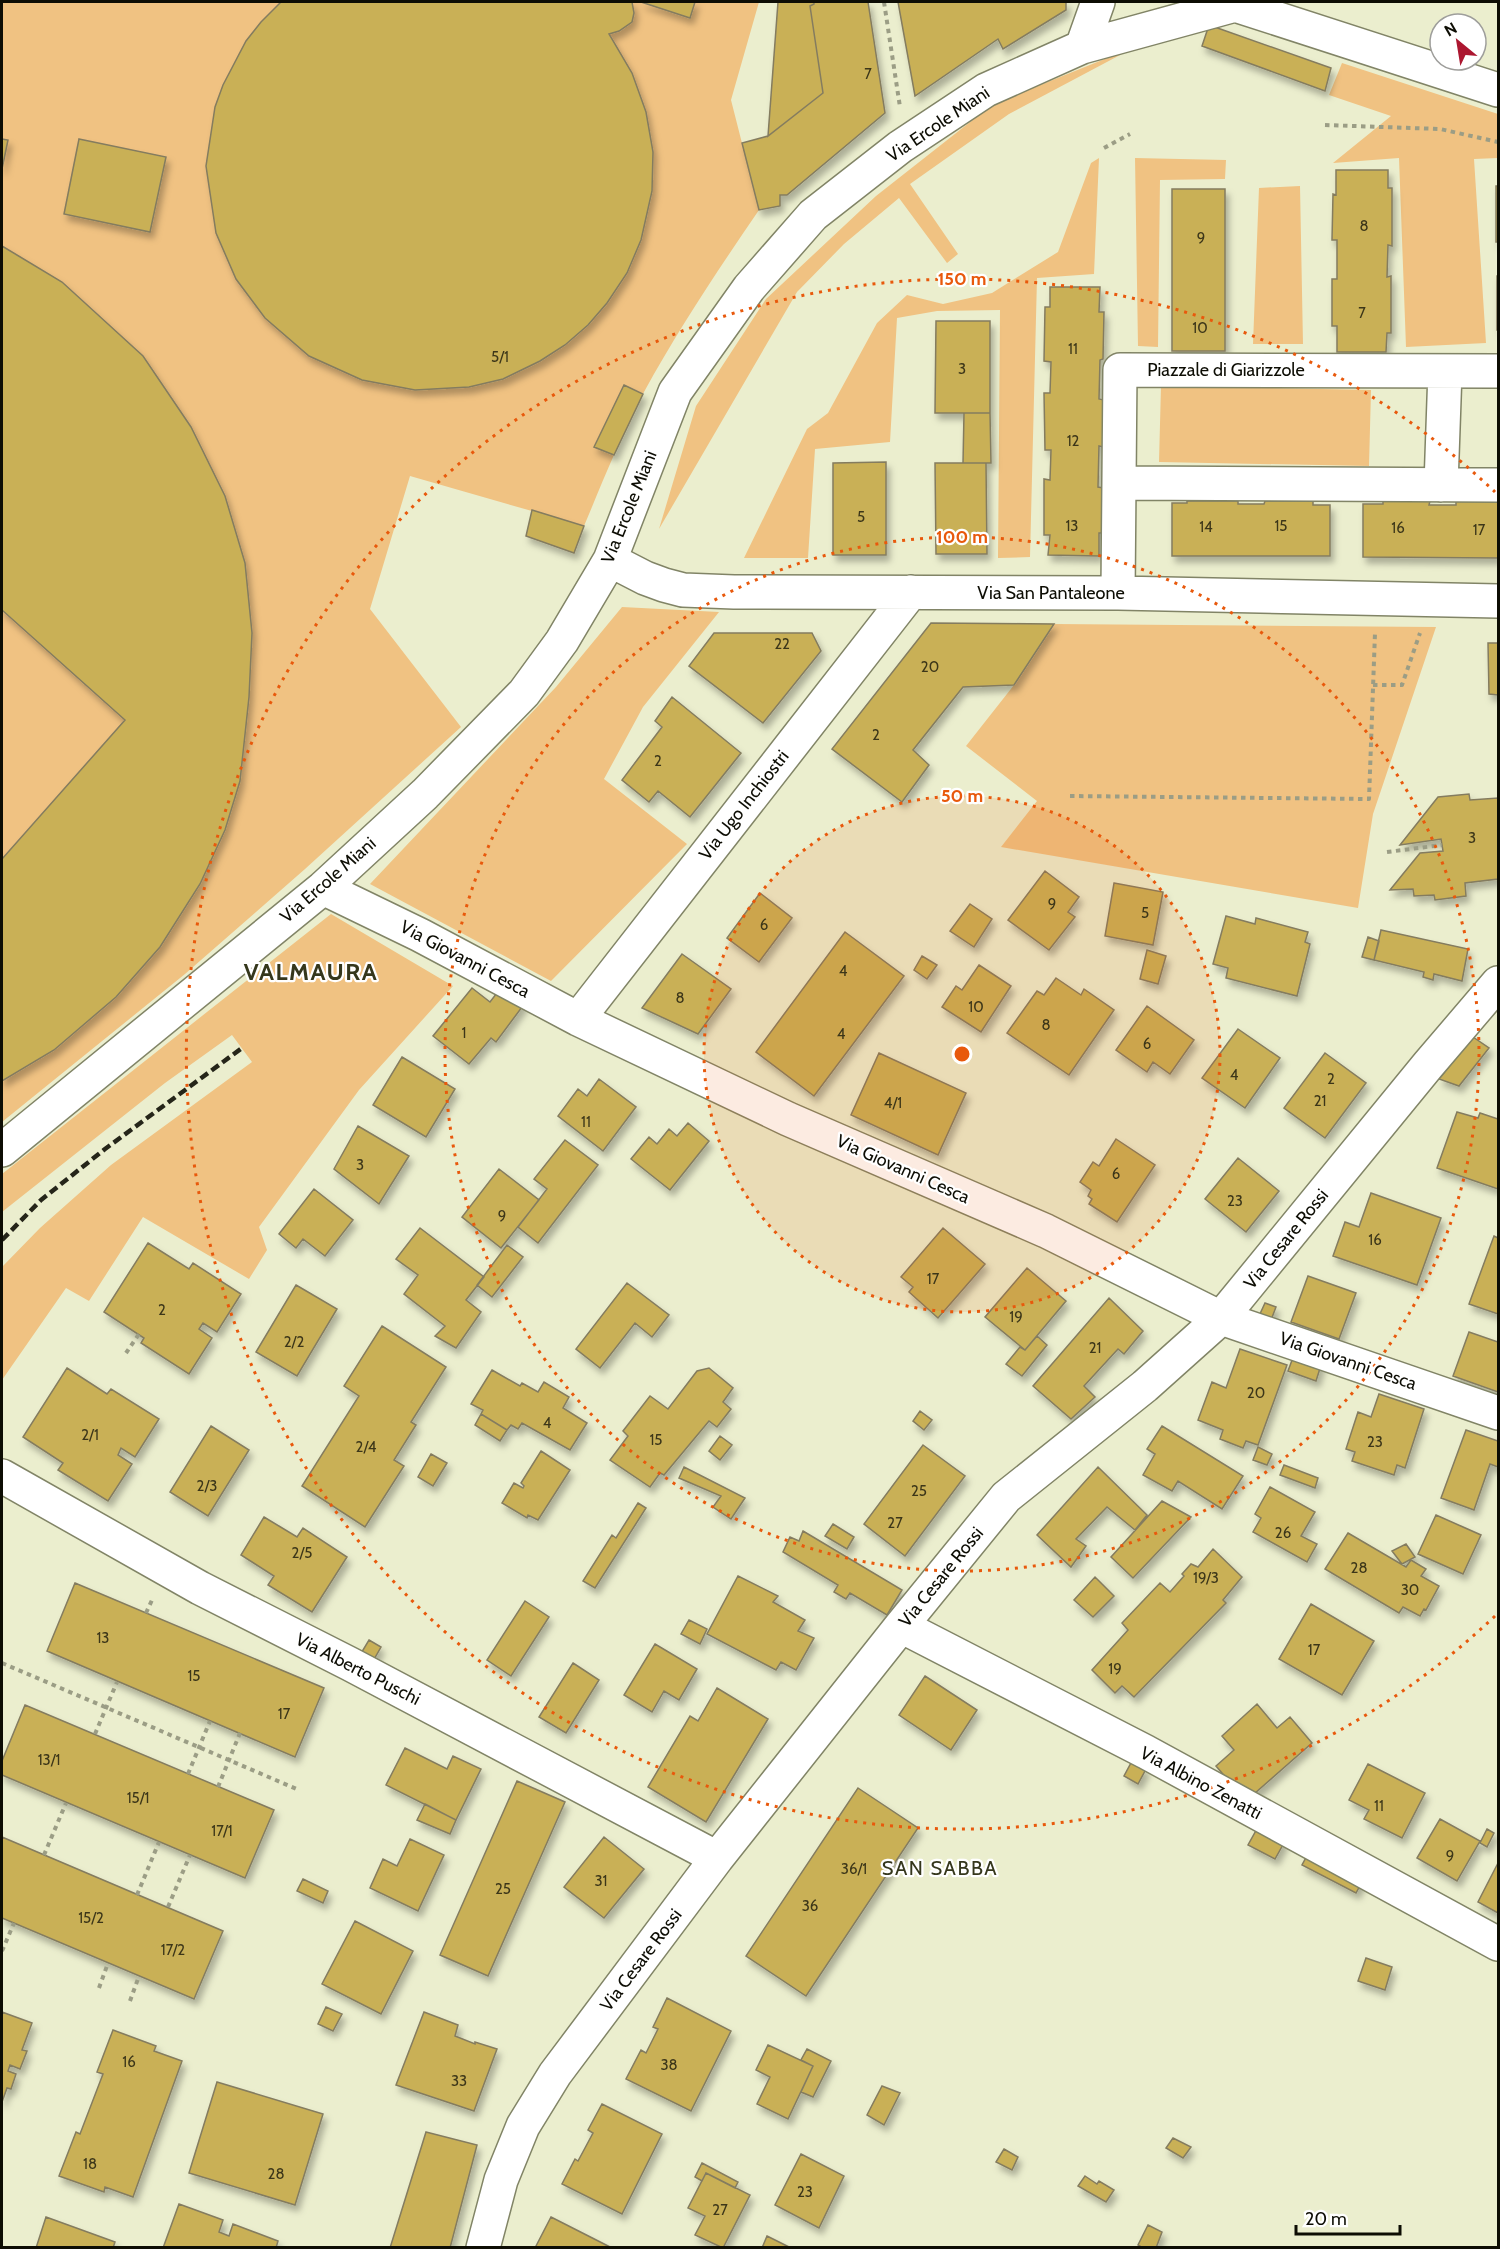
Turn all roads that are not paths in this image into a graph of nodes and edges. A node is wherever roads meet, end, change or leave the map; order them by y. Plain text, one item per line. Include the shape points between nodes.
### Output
1 (1098, 2) edge
2 (1236, 3) edge
3 (1082, 47) junction
4 (1498, 90) edge
5 (1445, 371) junction
6 (1498, 371) edge
7 (1119, 483) junction
8 (1441, 485) junction
9 (1498, 485) edge
10 (610, 560) junction
11 (911, 592) junction
12 (1118, 593) junction
13 (1498, 601) edge
14 (323, 888) junction
15 (1498, 983) edge
16 (578, 1019) junction
17 (2, 1150) edge
18 (1221, 1318) junction
19 (1498, 1413) edge
20 (2, 1476) edge
21 (901, 1626) junction
22 (717, 1858) junction
23 (1498, 1944) edge
24 (483, 2247) edge

1 - 3 street
2 - 3 street, Via Ercole Miani
2 - 4 street
3 - 10 street, Via Ercole Miani via 986,90 900,147 813,214 748,288 675,392
5 - 6 street, Piazzale di Giarizzole
5 - 7 street, Piazzale di Giarizzole via 1120,370
5 - 8 street
7 - 8 street
7 - 12 street, Piazzale di Giarizzole
8 - 9 street
10 - 11 street, Via San Pantaleone via 645,578 683,590
10 - 14 street, Via Ercole Miani via 562,641 524,693 425,794
11 - 12 street, Via San Pantaleone
11 - 16 street, Via Ugo Inchiostri
12 - 13 street, Via San Pantaleone
14 - 16 street, Via Giovanni Cesca
14 - 17 street, Via Ercole Miani
15 - 18 street, Via Cesare Rossi
16 - 18 street, Via Giovanni Cesca via 788,1119 1046,1231
18 - 19 street, Via Giovanni Cesca
18 - 21 street, Via Cesare Rossi via 1145,1386 1006,1497
20 - 22 street, Via Alberto Puschi via 200,1588
21 - 22 street, Via Cesare Rossi
21 - 23 street, Via Albino Zenatti via 1146,1752
22 - 24 street, Via Cesare Rossi via 555,2074 523,2126 501,2180

